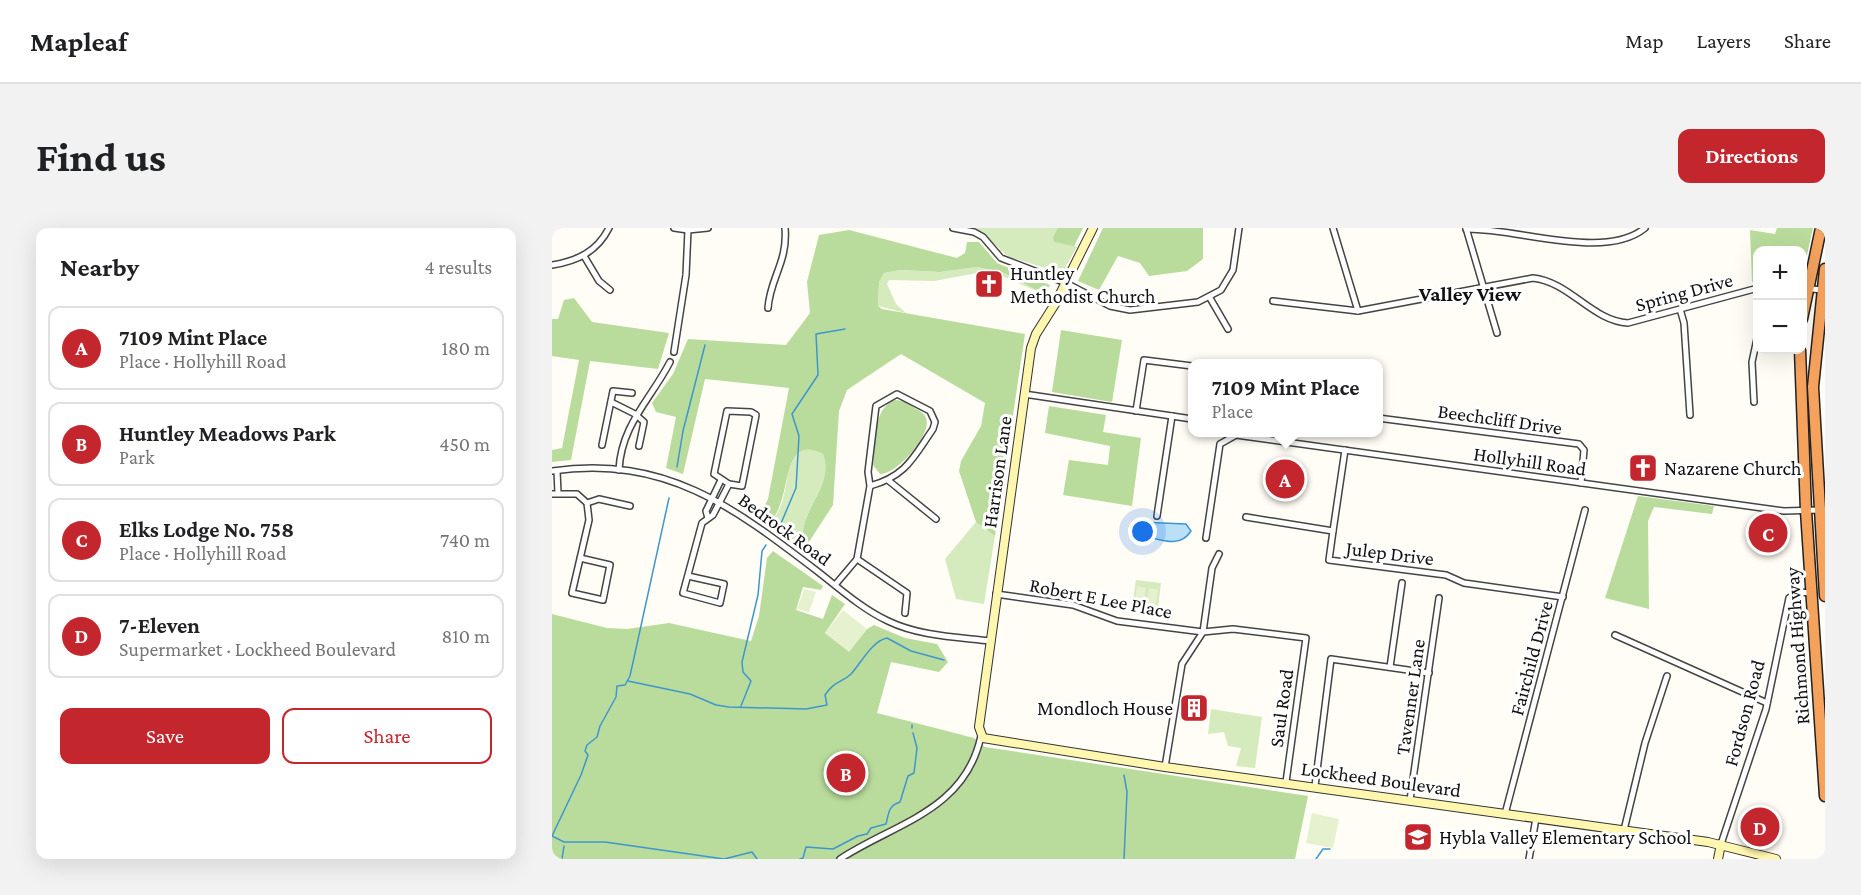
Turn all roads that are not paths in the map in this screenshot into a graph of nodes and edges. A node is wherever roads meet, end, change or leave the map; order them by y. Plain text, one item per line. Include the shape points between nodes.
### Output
1 (609, 228) edge
2 (674, 228) edge
3 (708, 228) edge
4 (785, 228) edge
5 (953, 228) edge
6 (1094, 228) edge
7 (1239, 228) edge
8 (1333, 228) edge
9 (1645, 228) edge
10 (1821, 228) edge
11 (1466, 229) edge
12 (688, 230) junction
13 (584, 256) junction
14 (552, 265) edge
15 (1825, 269) edge
16 (1807, 280) edge
17 (1066, 283) junction
18 (1482, 286) junction
19 (1807, 288) edge
20 (1753, 289) edge
21 (610, 290) dead end
22 (1822, 290) junction
23 (1210, 298) junction
24 (1273, 301) dead end
25 (768, 308) dead end
26 (1680, 309) junction
27 (1358, 311) junction
28 (1228, 329) dead end
29 (1497, 333) dead end
30 (674, 352) dead end
31 (1754, 354) edge
32 (1800, 354) edge
33 (670, 362) dead end
34 (1188, 366) edge
35 (632, 393) dead end
36 (1024, 394) junction
37 (611, 402) junction
38 (1754, 402) dead end
39 (1136, 411) junction
40 (635, 414) junction
41 (1690, 415) dead end
42 (1172, 416) junction
43 (1188, 418) edge
44 (1383, 419) edge
45 (1230, 437) edge
46 (1252, 437) edge
47 (1282, 437) edge
48 (1281, 442) junction
49 (602, 445) dead end
50 (639, 446) dead end
51 (1345, 450) junction
52 (1820, 452) edge
53 (619, 470) junction
54 (555, 471) edge
55 (721, 480) junction
56 (889, 481) junction
57 (1581, 483) junction
58 (729, 484) junction
59 (870, 486) junction
60 (555, 493) edge
61 (712, 497) junction
62 (721, 502) junction
63 (587, 503) junction
64 (630, 506) dead end
65 (1585, 510) dead end
66 (1820, 510) junction
67 (1806, 511) junction
68 (1157, 516) dead end
69 (1246, 517) dead end
70 (708, 518) junction
71 (936, 519) dead end
72 (1333, 531) junction
73 (1206, 538) dead end
74 (1219, 554) dead end
75 (580, 558) junction
76 (857, 559) junction
77 (688, 576) junction
78 (1825, 581) edge
79 (1402, 583) dead end
80 (835, 585) junction
81 (1811, 593) junction
82 (996, 594) junction
83 (1825, 596) edge
84 (1563, 597) junction
85 (1440, 598) dead end
86 (905, 613) dead end
87 (1203, 632) junction
88 (1615, 635) dead end
89 (1306, 638) joint
90 (990, 641) junction
91 (1390, 668) junction
92 (1428, 673) junction
93 (1667, 676) dead end
94 (1767, 703) junction
95 (981, 736) junction
96 (1165, 767) junction
97 (1286, 782) junction
98 (1315, 786) junction
99 (1825, 796) edge
100 (1410, 800) junction
101 (1505, 814) junction
102 (1536, 818) junction
103 (1624, 830) junction
104 (1721, 844) junction
105 (840, 859) edge
106 (1529, 859) edge
107 (1718, 859) edge
108 (1776, 859) edge

1 - 13 street
2 - 12 street
3 - 12 street
4 - 25 street via 784,258
5 - 17 street via 983,237 1001,258
6 - 17 street, Harrison Lane
7 - 23 street via 1231,275
8 - 27 street
9 - 11 street via 1630,238 1610,243
10 - 16 highway
11 - 18 street
12 - 30 street via 686,275
13 - 14 street
13 - 21 street via 599,281
15 - 22 highway, Richmond Highway
17 - 23 street via 1110,306 1130,310
17 - 36 street, Harrison Lane via 1033,341
18 - 26 street, Spring Drive via 1521,278 1544,279 1622,322
18 - 27 street, Spring Drive
18 - 29 street
19 - 22 street
20 - 26 street, Spring Drive
22 - 52 highway, Richmond Highway via 1813,387
23 - 28 street
24 - 27 street, Spring Drive
26 - 41 street
31 - 38 street
32 - 67 highway, Richmond Highway
33 - 40 street
34 - 39 street via 1144,360
35 - 37 street via 613,391
36 - 39 street
36 - 82 street, Harrison Lane
37 - 40 street
37 - 49 street
39 - 42 street
40 - 50 street via 644,423
40 - 53 street via 623,443
42 - 43 street
42 - 68 street
44 - 57 street, Beechcliff Drive via 1579,444 1584,450
45 - 73 street via 1220,444
46 - 48 street, Hollyhill Road
47 - 48 street
48 - 51 street, Hollyhill Road
51 - 57 street, Hollyhill Road
51 - 72 street
52 - 66 highway, Richmond Highway
53 - 54 street, Bedrock Road
53 - 61 street, Bedrock Road via 668,480
54 - 60 street
55 - 58 street
55 - 58 street via 714,474 727,411 751,412 756,418 742,486
55 - 61 street
56 - 59 street
56 - 59 street via 905,470 935,422 930,411 897,394 876,406 867,472
56 - 71 street
57 - 67 street, Hollyhill Road
58 - 62 street
59 - 76 street
60 - 63 street via 577,494
61 - 62 street, Bedrock Road
61 - 70 street via 706,511
62 - 70 street
62 - 80 street, Bedrock Road
63 - 64 street via 599,499
63 - 75 street via 589,520
65 - 84 street, Fairchild Drive
66 - 67 street, Hollyhill Road
66 - 78 highway, Richmond Highway
67 - 81 highway, Richmond Highway
69 - 72 street, Julep Drive
70 - 77 street via 702,523
72 - 84 street, Julep Drive via 1329,560 1446,575 1464,583
74 - 87 street via 1212,568
75 - 75 street via 572,593 603,600 610,565
76 - 80 street
76 - 86 street via 907,592
77 - 77 street via 683,593 720,603 724,584
78 - 83 highway, Richmond Highway
79 - 91 street
80 - 90 street, Bedrock Road via 878,616 904,628
81 - 94 street, Fordson Road via 1799,592 1789,598
81 - 99 highway, Richmond Highway
82 - 87 street, Robert E Lee Place via 1072,605 1117,621
82 - 90 street, Harrison Lane
84 - 101 street, Fairchild Drive
85 - 92 street, Tavenner Lane
87 - 89 street, Robert E Lee Place via 1233,629
87 - 96 street via 1182,664
88 - 94 street
89 - 97 street, Saul Road
90 - 95 street, Harrison Lane
91 - 92 street
91 - 98 street via 1331,659
92 - 100 street, Tavenner Lane
93 - 103 street via 1645,742
94 - 104 street, Fordson Road
95 - 96 street, Lockheed Boulevard
95 - 105 street via 968,773 928,811
96 - 97 street, Lockheed Boulevard
97 - 98 street, Lockheed Boulevard
98 - 100 street, Lockheed Boulevard
100 - 101 street, Lockheed Boulevard
101 - 102 street, Lockheed Boulevard
102 - 103 street, Lockheed Boulevard
102 - 106 street
103 - 104 street, Lockheed Boulevard
104 - 107 street, Fordson Road
104 - 108 street, Lockheed Boulevard

